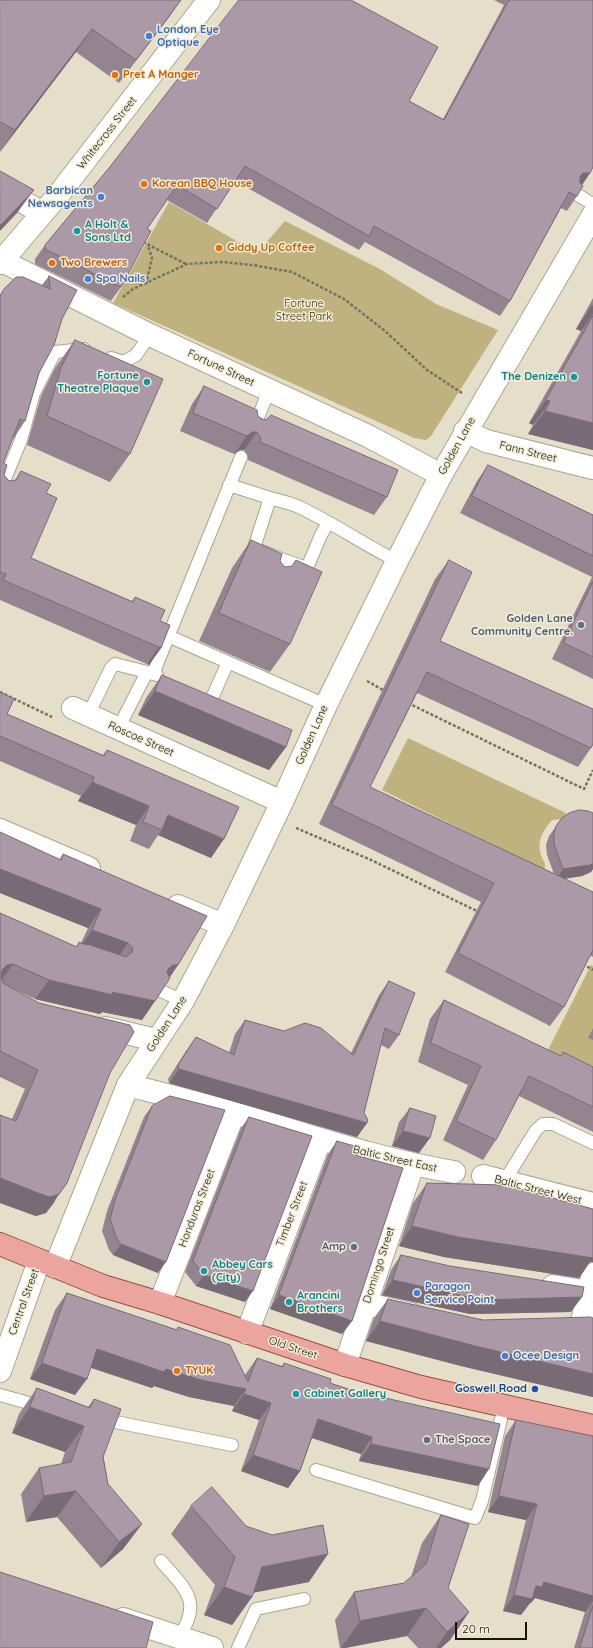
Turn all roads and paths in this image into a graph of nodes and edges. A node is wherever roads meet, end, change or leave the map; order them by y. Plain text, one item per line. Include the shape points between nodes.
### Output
1 (209, 0) edge
2 (0, 188) edge
3 (576, 194) edge
4 (593, 204) edge
5 (42, 213) junction
6 (591, 225) edge
7 (136, 239) edge
8 (148, 245) junction
9 (1, 262) edge
10 (187, 264) junction
11 (145, 284) junction
12 (113, 315) junction
13 (150, 335) junction
14 (269, 390) junction
15 (463, 394) dead end
16 (252, 430) edge
17 (465, 431) junction
18 (241, 457) dead end
19 (593, 468) edge
20 (441, 475) junction
21 (228, 485) junction
22 (0, 491) edge
23 (270, 498) junction
24 (328, 523) junction
25 (396, 561) junction
26 (168, 636) junction
27 (228, 662) junction
28 (150, 673) junction
29 (166, 679) edge
30 (367, 682) dead end
31 (383, 690) dead end
32 (0, 692) edge
33 (199, 692) edge
34 (212, 698) junction
35 (408, 702) edge
36 (227, 704) edge
37 (326, 705) junction
38 (81, 712) junction
39 (118, 729) junction
40 (593, 770) edge
41 (282, 802) junction
42 (291, 827) dead end
43 (0, 830) edge
44 (107, 876) edge
45 (157, 897) edge
46 (480, 912) edge
47 (223, 925) junction
48 (578, 961) edge
49 (593, 970) edge
50 (161, 991) edge
51 (183, 1000) junction
52 (83, 1023) edge
53 (156, 1040) junction
54 (128, 1085) junction
55 (234, 1113) junction
56 (320, 1140) junction
57 (593, 1143) edge
58 (414, 1165) junction
59 (454, 1172) dead end
60 (483, 1176) dead end
61 (504, 1182) junction
62 (593, 1204) edge
63 (0, 1244) edge
64 (47, 1264) junction
65 (536, 1283) edge
66 (591, 1283) edge
67 (160, 1303) junction
68 (367, 1304) junction
69 (430, 1319) edge
70 (588, 1325) edge
71 (561, 1326) edge
72 (247, 1333) junction
73 (5, 1342) edge
74 (345, 1366) junction
75 (0, 1371) edge
76 (0, 1395) edge
77 (504, 1406) junction
78 (54, 1410) edge
79 (85, 1416) edge
80 (593, 1426) edge
81 (232, 1445) dead end
82 (316, 1470) dead end
83 (161, 1561) dead end
84 (304, 1600) dead end
85 (104, 1613) edge
86 (179, 1637) junction
87 (212, 1648) edge
88 (238, 1648) edge

1 - 5 street, Whitecross Street via 127,108
2 - 5 street
3 - 4 lane
5 - 9 street, Whitecross Street
6 - 17 street, Golden Lane
7 - 8 path
8 - 10 path
8 - 11 path via 152,258
9 - 12 street, Fortune Street
10 - 11 path
10 - 15 path via 220,262 292,272 344,299 427,370
11 - 12 path via 133,289 118,301
12 - 13 street, Fortune Street
13 - 14 street, Fortune Street
13 - 22 lane via 136,355 124,362 87,349 55,352 34,393 22,440
14 - 16 lane
14 - 20 street, Fortune Street via 368,436
17 - 19 street, Fann Street via 486,441
17 - 20 street, Golden Lane
18 - 21 lane
20 - 25 street, Golden Lane
21 - 23 lane
21 - 26 lane
23 - 24 lane via 298,506
23 - 24 lane via 254,546 280,563 308,568
24 - 25 lane
25 - 37 street, Golden Lane
26 - 27 lane
26 - 28 lane
27 - 34 lane
27 - 37 lane
28 - 29 lane
28 - 38 lane via 116,664
28 - 39 lane
30 - 31 path
32 - 38 path via 53,718
33 - 34 lane
34 - 36 lane
35 - 40 path via 584,789
37 - 41 street, Golden Lane
38 - 39 street, Roscoe Street
39 - 41 street, Roscoe Street
41 - 47 street, Golden Lane
42 - 46 path via 369,859
43 - 44 street
45 - 47 street
47 - 51 street, Golden Lane
48 - 49 path
50 - 51 lane
51 - 53 street, Golden Lane
52 - 53 street
53 - 54 street, Golden Lane
54 - 55 street, Baltic Street East
54 - 64 street, Golden Lane
55 - 56 street, Baltic Street East
55 - 67 street, Honduras Street
56 - 58 street, Baltic Street East
56 - 72 street, Timber Street
57 - 61 lane via 554,1124 543,1124 536,1130
58 - 59 street, Baltic Street East
58 - 68 street, Domingo Street via 391,1257
60 - 61 street, Baltic Street West
61 - 62 street, Baltic Street West
63 - 64 main road, Old Street
64 - 67 main road, Old Street via 103,1286
64 - 73 street, Central Street
65 - 66 street
66 - 70 street via 582,1321
67 - 72 main road, Old Street
68 - 69 street
68 - 74 street, Domingo Street
70 - 71 street
72 - 74 main road, Old Street
73 - 75 street, Central Street
74 - 77 main road, Old Street
76 - 78 lane
77 - 80 main road, Old Street
77 - 82 lane via 482,1501 475,1518
79 - 81 lane
83 - 86 lane via 186,1590 190,1605 189,1623
84 - 88 lane via 256,1609
85 - 86 street
86 - 87 street

